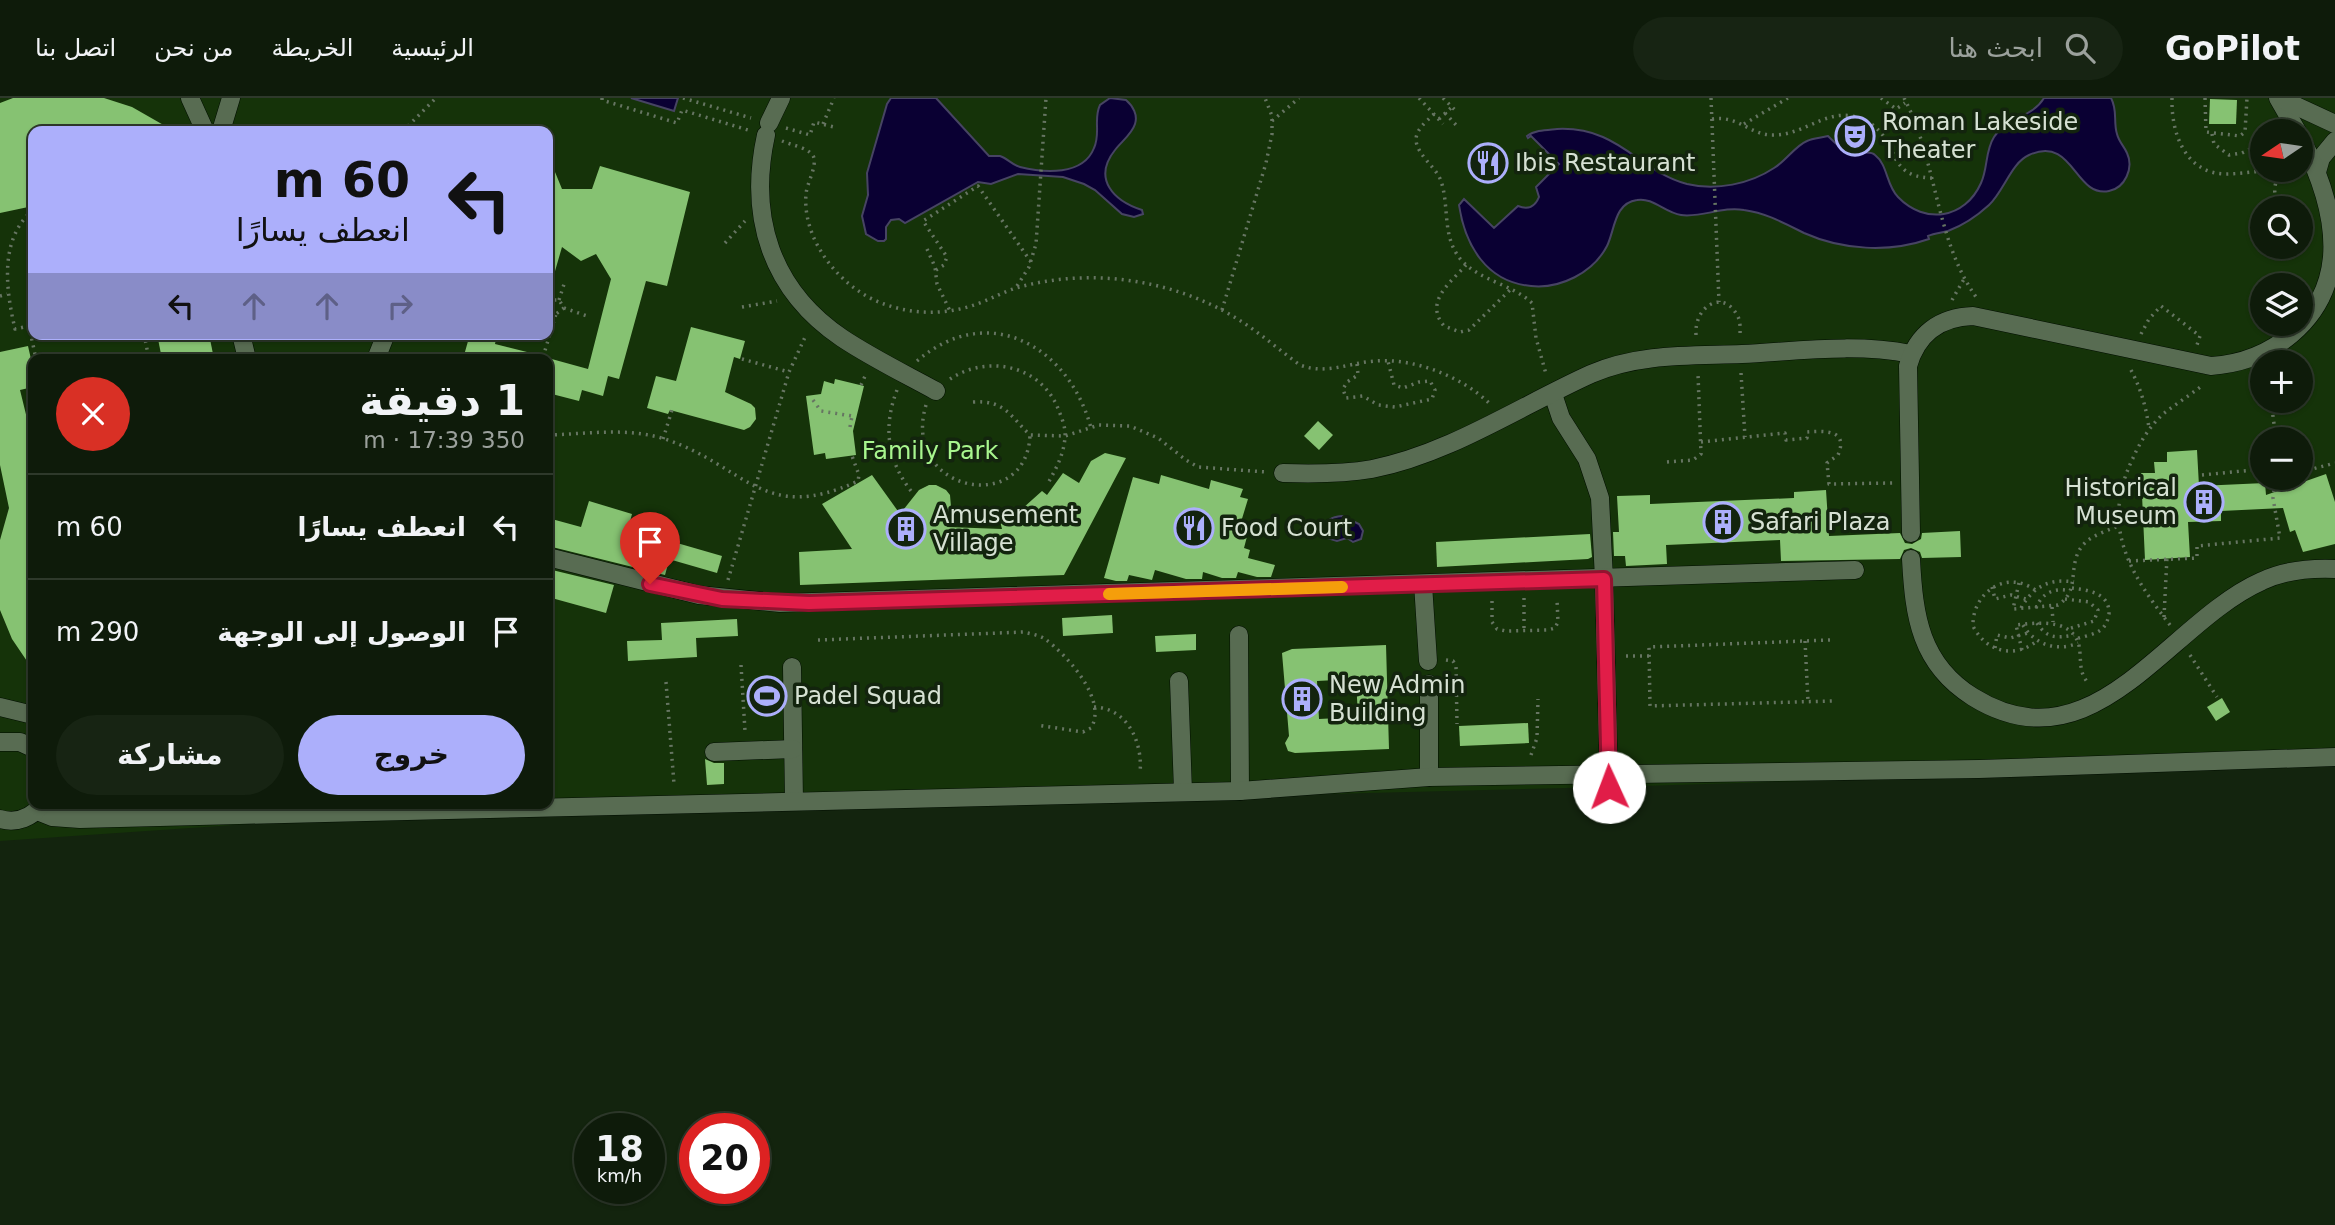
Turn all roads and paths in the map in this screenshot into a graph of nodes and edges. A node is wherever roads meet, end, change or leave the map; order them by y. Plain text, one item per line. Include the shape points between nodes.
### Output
1 (190, 98) edge
2 (231, 98) edge
3 (436, 98) edge
4 (602, 98) edge
5 (781, 98) edge
6 (834, 98) edge
7 (1041, 98) edge
8 (1046, 98) edge
9 (1265, 98) edge
10 (1299, 98) edge
11 (1419, 98) edge
12 (1443, 98) edge
13 (1712, 98) edge
14 (1788, 98) edge
15 (1881, 98) edge
16 (2172, 98) edge
17 (2206, 98) edge
18 (2247, 98) edge
19 (2278, 98) edge
20 (1905, 100) edge
21 (696, 102) dead end
22 (1046, 107) junction
23 (1452, 107) junction
24 (1457, 112) dead end
25 (693, 113) junction
26 (1445, 113) junction
27 (1434, 114) junction
28 (1712, 118) junction
29 (1438, 119) junction
30 (2290, 119) edge
31 (1272, 121) junction
32 (823, 124) dead end
33 (1443, 124) dead end
34 (1744, 124) junction
35 (2335, 124) edge
36 (203, 126) edge
37 (223, 126) edge
38 (408, 126) edge
39 (1457, 126) dead end
40 (768, 129) junction
41 (2212, 134) junction
42 (2335, 141) edge
43 (2250, 149) edge
44 (2314, 166) edge
45 (2250, 172) edge
46 (2317, 172) junction
47 (1932, 178) junction
48 (2313, 182) edge
49 (2323, 190) junction
50 (28, 213) edge
51 (6, 240) dead end
52 (927, 249) dead end
53 (1031, 262) junction
54 (1, 265) edge
55 (1466, 265) junction
56 (936, 270) junction
57 (565, 281) dead end
58 (1016, 288) junction
59 (1510, 290) junction
60 (7, 294) junction
61 (0, 296) edge
62 (796, 297) junction
63 (559, 300) junction
64 (553, 301) edge
65 (1719, 303) junction
66 (741, 307) dead end
67 (564, 308) junction
68 (1222, 310) junction
69 (553, 312) edge
70 (950, 312) junction
71 (556, 314) junction
72 (590, 317) dead end
73 (818, 318) junction
74 (1998, 322) junction
75 (553, 324) edge
76 (28, 326) edge
77 (2112, 346) junction
78 (2135, 351) junction
79 (1741, 354) junction
80 (1911, 354) junction
81 (1697, 355) junction
82 (742, 359) dead end
83 (1388, 360) junction
84 (1357, 363) junction
85 (2190, 363) junction
86 (2231, 365) junction
87 (789, 372) junction
88 (1698, 373) dead end
89 (905, 374) junction
90 (1741, 378) dead end
91 (1699, 380) dead end
92 (936, 391) junction
93 (1553, 394) junction
94 (814, 400) dead end
95 (973, 402) dead end
96 (672, 410) dead end
97 (1503, 416) junction
98 (850, 427) dead end
99 (1091, 428) junction
100 (2149, 430) junction
101 (553, 435) edge
102 (1030, 435) junction
103 (1065, 436) junction
104 (1745, 438) junction
105 (663, 439) junction
106 (1701, 442) junction
107 (852, 456) dead end
108 (1667, 462) dead end
109 (2335, 463) edge
110 (2313, 469) edge
111 (2250, 470) edge
112 (1283, 473) joint
113 (2202, 475) dead end
114 (1048, 483) dead end
115 (1909, 483) junction
116 (754, 486) junction
117 (2274, 490) edge
118 (911, 491) dead end
119 (2119, 525) junction
120 (1910, 533) dead end
121 (553, 558) edge
122 (2166, 558) junction
123 (1911, 559) dead end
124 (2129, 561) junction
125 (2335, 569) edge
126 (1855, 570) dead end
127 (1604, 579) junction
128 (1556, 580) junction
129 (1523, 581) junction
130 (1493, 582) junction
131 (2074, 582) junction
132 (2019, 583) junction
133 (1423, 584) junction
134 (1992, 587) junction
135 (2035, 590) junction
136 (2072, 590) junction
137 (2016, 595) junction
138 (722, 599) junction
139 (2026, 599) junction
140 (2065, 599) junction
141 (2052, 607) junction
142 (2021, 608) junction
143 (2036, 608) junction
144 (2164, 618) junction
145 (2053, 622) junction
146 (2037, 623) junction
147 (2023, 624) junction
148 (2068, 629) junction
149 (1524, 631) junction
150 (2028, 633) junction
151 (1239, 635) dead end
152 (2017, 638) junction
153 (2076, 639) junction
154 (2180, 639) junction
155 (818, 640) dead end
156 (1830, 640) dead end
157 (2037, 640) junction
158 (1805, 641) junction
159 (1995, 648) junction
160 (2022, 650) junction
161 (1428, 661) joint
162 (741, 665) dead end
163 (792, 667) dead end
164 (1179, 681) dead end
165 (666, 682) dead end
166 (1429, 684) dead end
167 (2217, 697) dead end
168 (1538, 699) dead end
169 (2105, 699) junction
170 (1808, 701) junction
171 (1833, 701) dead end
172 (0, 707) edge
173 (1094, 707) junction
174 (28, 714) edge
175 (1457, 724) dead end
176 (1037, 725) dead end
177 (0, 742) edge
178 (28, 745) edge
179 (793, 749) junction
180 (747, 750) junction
181 (714, 751) dead end
182 (2335, 757) edge
183 (1531, 775) junction
184 (1429, 777) junction
185 (1609, 780) junction
186 (1240, 790) junction
187 (1183, 791) junction
188 (1135, 792) junction
189 (794, 801) junction
190 (676, 804) junction
191 (553, 806) edge
192 (37, 809) edge
193 (42, 809) edge
194 (239, 809) edge
195 (423, 809) edge
196 (322, 811) edge
197 (0, 819) edge

1 - 36 street
2 - 37 street
3 - 38 path
4 - 25 path via 677,123 682,110
5 - 40 street
6 - 32 path
7 - 22 path
8 - 22 path
9 - 31 path
10 - 31 path
11 - 27 path
12 - 23 path
13 - 28 path
14 - 34 path
15 - 20 path via 1896,109
16 - 45 path via 2173,120 2189,159 2212,172
17 - 41 path via 2205,131
18 - 41 path via 2244,134
19 - 30 street
19 - 35 street
20 - 47 path
21 - 25 path
22 - 53 path
23 - 24 path
23 - 26 path
25 - 40 path
26 - 29 path
26 - 39 path
27 - 29 path
27 - 55 path via 1419,131 1417,144 1439,175 1448,236
28 - 34 path
28 - 65 path
29 - 33 path
31 - 68 path via 1266,163
34 - 47 path via 1773,135 1837,114 1859,117 1884,136 1906,174
40 - 62 street via 759,182 763,224 776,262
40 - 70 path via 812,154 807,214 823,254 844,279 883,304
41 - 43 path via 2218,149 2229,155
42 - 46 street via 2321,158
44 - 46 street
46 - 49 street
47 - 74 path via 1950,243 1972,292
48 - 49 path
49 - 86 street via 2332,257 2322,296 2282,343
50 - 51 path
52 - 56 path
53 - 56 path via 978,186 923,220 947,257
53 - 58 path
54 - 60 path
55 - 59 path
55 - 59 path via 1436,301 1438,319 1444,326 1469,330
56 - 70 path
57 - 63 path
58 - 68 path via 1066,278 1124,280 1171,290
58 - 70 path
59 - 93 path via 1527,298 1534,308 1536,338
60 - 61 path
60 - 76 path via 15,329
62 - 66 path
62 - 73 street
63 - 64 path
63 - 67 path
65 - 79 path via 1738,316
65 - 81 path via 1704,308 1696,321
67 - 71 path
67 - 72 path
68 - 84 path via 1300,365 1321,370
69 - 71 path
71 - 75 path
73 - 87 path
73 - 89 street via 839,336
74 - 77 street
74 - 80 street via 1973,316 1948,320 1926,333
77 - 78 street
77 - 100 path via 2139,384
78 - 85 street
78 - 85 path via 2144,326 2161,306 2200,336
79 - 80 street via 1864,347
79 - 81 street
80 - 115 street via 1907,379
81 - 88 path
81 - 93 street via 1611,367
82 - 87 path
83 - 84 path
83 - 84 path via 1394,385 1403,388 1430,382 1435,390 1432,399 1395,407 1378,405 1363,396 1346,398 1343,389 1358,375
83 - 97 path via 1449,377 1483,397
85 - 86 street
86 - 100 path via 2162,415
87 - 116 path
89 - 92 street
89 - 99 path via 942,343 973,334 1005,335 1036,348 1062,369 1081,397
89 - 118 path via 892,401 888,430 892,459
90 - 104 path
91 - 106 path
92 - 102 path via 923,417 924,440 940,470 960,483 981,486 1008,477 1028,454
92 - 103 path via 973,368 1013,368 1047,390
93 - 97 street
93 - 127 street via 1597,486
94 - 98 path via 821,411 852,415
95 - 102 path via 1001,406
96 - 105 path
97 - 112 street via 1402,462 1342,473
99 - 103 path
99 - 112 path via 1114,424 1144,430 1198,467
100 - 119 path via 2122,486
101 - 105 path via 607,431
102 - 103 path
103 - 114 path
104 - 106 path
104 - 115 path via 1785,433 1786,440 1807,438 1807,432 1827,430 1840,443 1838,455 1827,463 1829,484
105 - 116 path via 702,454
106 - 108 path via 1697,459
107 - 116 path via 858,481 822,495 789,497
109 - 110 path
111 - 113 path
115 - 120 street
116 - 138 path
117 - 122 path via 2280,538 2197,546 2197,558
119 - 124 path
119 - 131 path via 2092,538 2080,550
121 - 138 street
122 - 124 path
122 - 144 path
123 - 169 street via 1921,634 1939,666 1965,692 1998,709 2034,717 2071,713
124 - 144 path via 2138,583
125 - 154 street via 2301,569 2263,580
126 - 127 street
127 - 128 street
127 - 185 street
128 - 129 street
128 - 149 path via 1557,626
129 - 130 street
129 - 149 path
130 - 133 street
130 - 149 path via 1494,626 1501,631
131 - 135 path via 2050,582
131 - 136 path
132 - 134 path
132 - 135 path
132 - 137 path
133 - 138 street via 809,603
133 - 161 street
134 - 137 path via 1995,599
134 - 159 path via 1977,604 1973,626
135 - 139 path
136 - 140 path
136 - 143 path via 2049,592
136 - 153 path via 2103,597 2109,609 2104,627
137 - 139 path
137 - 142 path via 2013,608
139 - 142 path
140 - 141 path
140 - 148 path via 2090,601 2098,610 2094,621
141 - 143 path
141 - 145 path
142 - 143 path
144 - 154 path
145 - 146 path
145 - 148 path
146 - 147 path
146 - 153 path via 2049,636
147 - 150 path
147 - 152 path via 2016,625
148 - 153 path
150 - 152 path
150 - 157 path
151 - 186 street
152 - 159 path via 1997,635
152 - 160 path
153 - 157 path via 2054,647
153 - 169 path via 2081,673
154 - 167 path
154 - 169 street
155 - 173 path via 1024,632 1045,639 1073,667 1089,688
156 - 158 path
157 - 160 path
158 - 170 path
158 - 170 path via 1649,647 1650,706
159 - 160 path
161 - 175 path via 1455,663
162 - 180 path
163 - 179 street
164 - 187 street
165 - 190 path
166 - 184 street
168 - 183 path
170 - 171 path
172 - 174 street
173 - 176 path via 1094,724 1087,731
173 - 188 path via 1114,711 1136,739 1141,772
177 - 178 street
179 - 180 street
179 - 189 street
180 - 181 street
182 - 185 street
183 - 184 street
183 - 185 street
184 - 186 street
186 - 187 street
187 - 188 street
188 - 189 street
189 - 190 street
190 - 191 street
192 - 197 street via 23,819
193 - 194 street via 52,817 73,818
194 - 196 street
195 - 196 street

